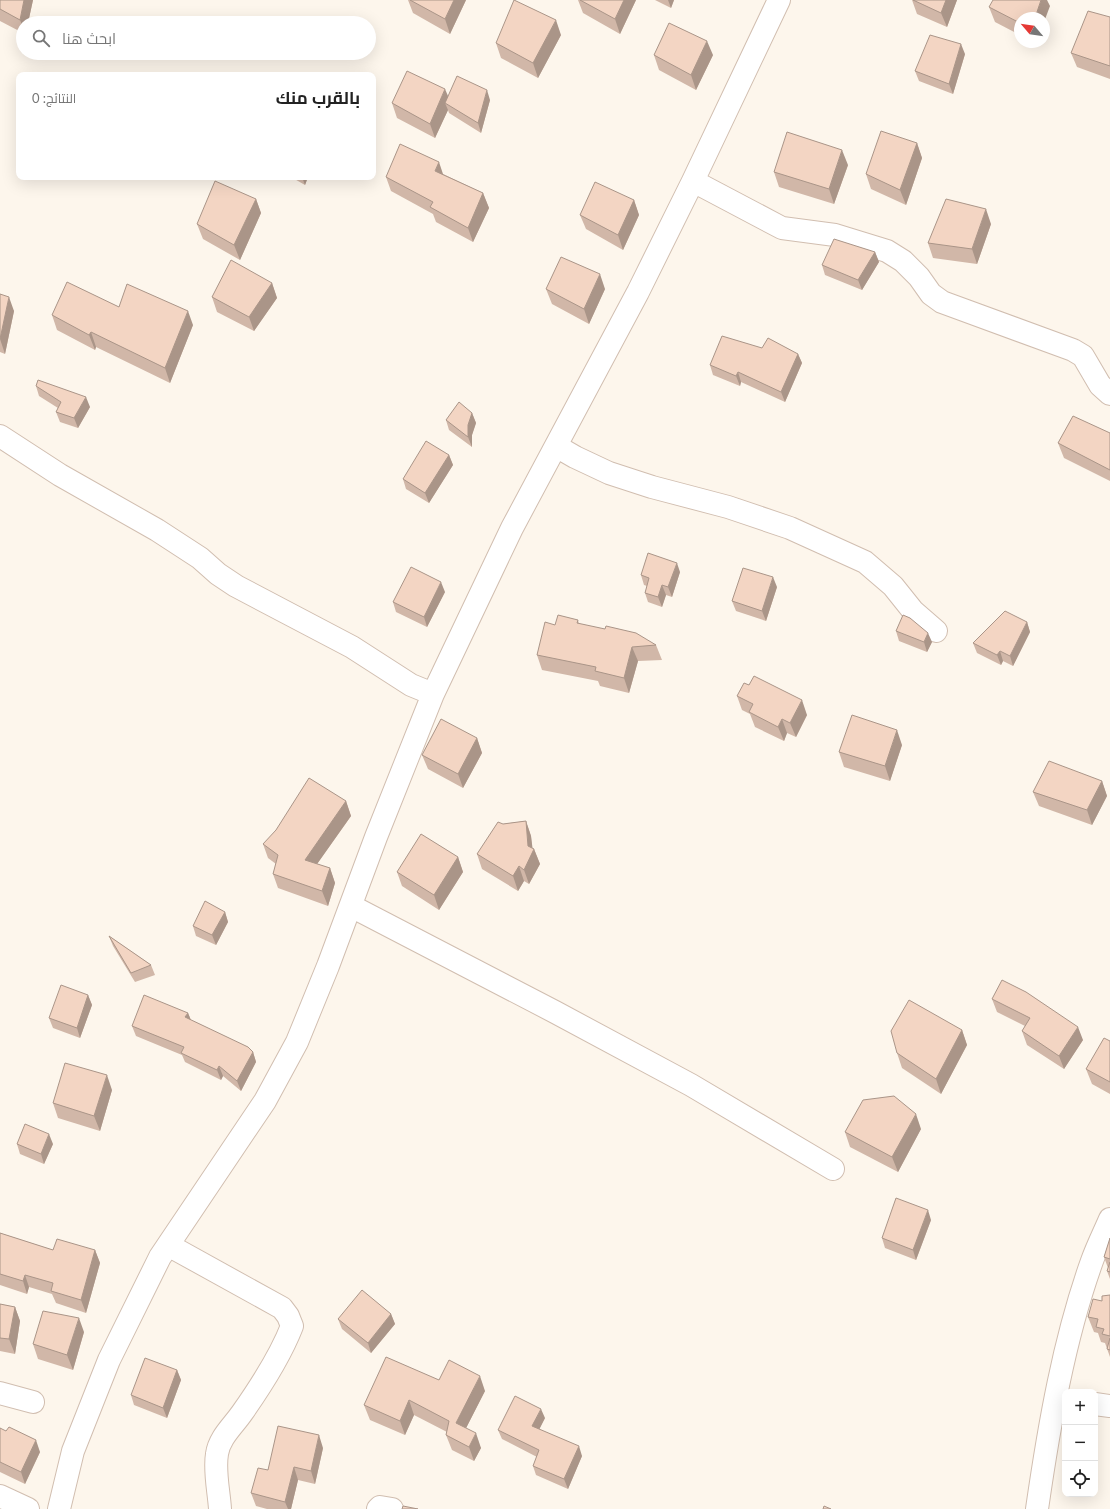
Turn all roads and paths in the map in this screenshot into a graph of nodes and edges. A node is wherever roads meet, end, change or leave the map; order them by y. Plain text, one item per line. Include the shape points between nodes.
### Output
1 (779, 0) edge
2 (693, 181) junction
3 (1110, 394) edge
4 (0, 436) edge
5 (556, 446) junction
6 (936, 632) dead end
7 (433, 694) junction
8 (351, 906) junction
9 (833, 1169) dead end
10 (1110, 1219) edge
11 (168, 1245) junction
12 (0, 1393) edge
13 (1060, 1400) edge
14 (33, 1402) dead end
15 (1098, 1404) edge
16 (1110, 1406) edge
17 (0, 1496) edge
18 (28, 1509) edge
19 (59, 1509) edge
20 (220, 1509) edge
21 (378, 1509) edge
22 (392, 1509) edge
23 (1037, 1509) edge

1 - 2 street
2 - 3 street via 782,228 835,235 887,252 903,261 931,294 942,302 1073,350 1082,356 1100,385
2 - 5 street via 638,292
4 - 7 street via 60,475 157,530 200,558 236,586 352,647 411,685
5 - 6 street via 609,473 728,507 783,526 865,562
5 - 7 street via 512,528
7 - 8 street
8 - 9 street via 690,1085
8 - 11 street via 290,1055 265,1101
10 - 13 street via 1092,1260 1074,1319
11 - 19 street via 110,1360 73,1451
11 - 20 street via 282,1308 292,1326 288,1338 256,1392 220,1442 216,1466
12 - 14 street
13 - 23 street via 1050,1424
15 - 16 street
17 - 18 street
21 - 22 street

